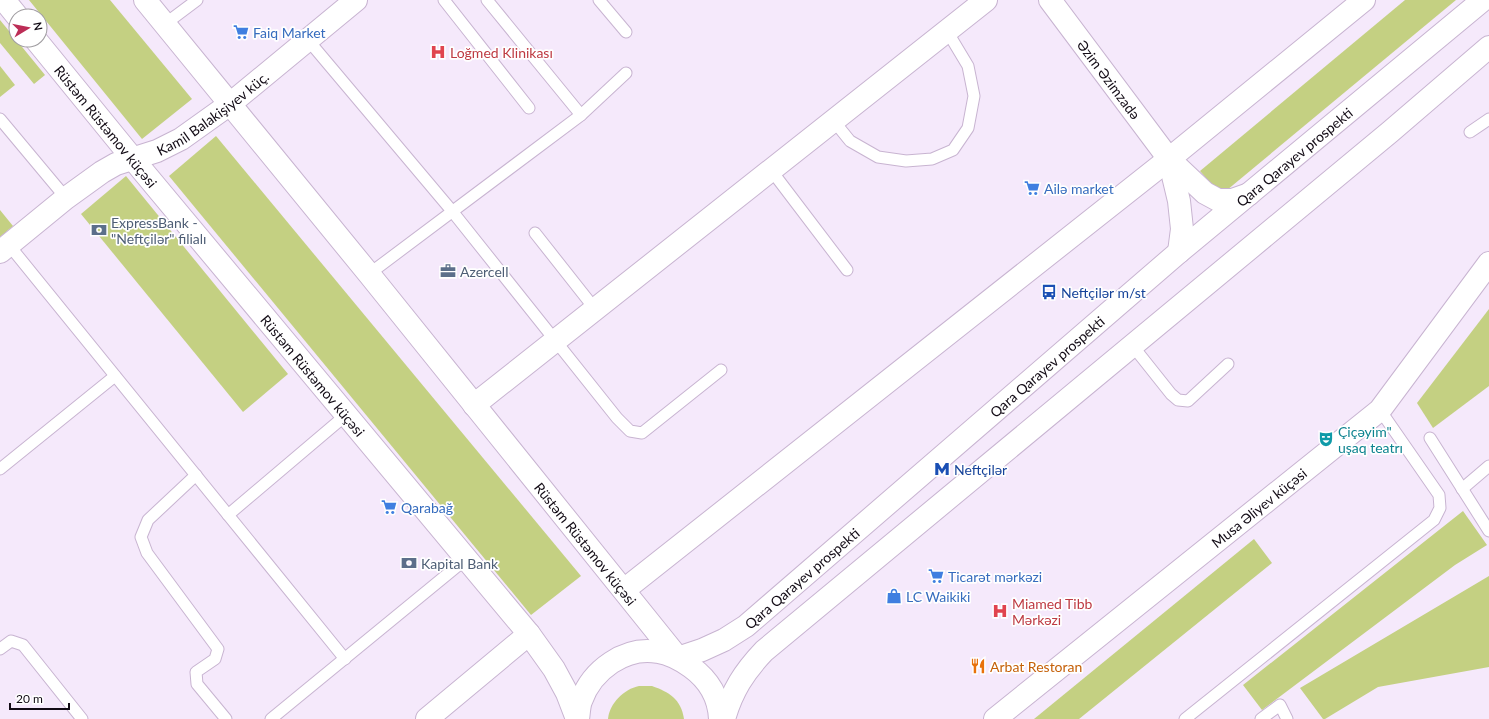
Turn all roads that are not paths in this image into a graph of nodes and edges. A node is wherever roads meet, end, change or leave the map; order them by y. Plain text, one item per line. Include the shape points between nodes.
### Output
1 (4, 0) edge
2 (145, 0) edge
3 (197, 0) edge
4 (356, 0) edge
5 (444, 0) edge
6 (487, 0) edge
7 (598, 0) edge
8 (986, 0) edge
9 (1050, 0) edge
10 (1483, 0) edge
11 (1354, 3) edge
12 (10, 8) edge
13 (165, 24) junction
14 (947, 30) junction
15 (626, 32) dead end
16 (308, 40) junction
17 (1489, 47) edge
18 (43, 48) edge
19 (626, 73) dead end
20 (230, 104) junction
21 (529, 108) dead end
22 (581, 115) junction
23 (1489, 118) edge
24 (0, 119) edge
25 (833, 120) junction
26 (1470, 132) dead end
27 (134, 158) junction
28 (1169, 159) junction
29 (771, 170) junction
30 (1249, 194) junction
31 (66, 198) junction
32 (452, 211) junction
33 (535, 233) dead end
34 (4, 248) edge
35 (1179, 252) junction
36 (1489, 263) edge
37 (847, 270) dead end
38 (369, 274) junction
39 (595, 309) junction
40 (555, 341) junction
41 (1132, 345) junction
42 (1228, 364) dead end
43 (721, 370) dead end
44 (115, 376) junction
45 (474, 405) junction
46 (1380, 410) junction
47 (346, 415) junction
48 (1430, 438) dead end
49 (1489, 466) edge
50 (0, 469) edge
51 (196, 475) junction
52 (1462, 489) junction
53 (228, 515) junction
54 (1489, 531) edge
55 (466, 559) junction
56 (624, 590) junction
57 (529, 634) junction
58 (0, 649) edge
59 (678, 658) junction
60 (345, 659) junction
61 (82, 719) edge
62 (226, 719) edge
63 (271, 719) edge
64 (427, 719) edge
65 (577, 719) edge
66 (720, 719) edge
67 (724, 719) edge
68 (995, 719) edge
69 (1185, 719) edge
70 (1261, 719) edge
71 (1287, 719) edge

1 - 12 main road
2 - 13 main road, Rüstəm Rüstəmov küçəsi
3 - 13 lane
4 - 16 main road, Kamil Balakişiyev küç.
5 - 21 lane
6 - 22 lane
7 - 15 lane
8 - 14 main road
9 - 28 main road, Əzim Əzimzadə
10 - 30 main road, Qara Qarayev prospekti
11 - 28 main road
13 - 20 main road, Rüstəm Rüstəmov küçəsi
14 - 25 main road
14 - 25 lane via 968,66 974,96 968,128 953,150 932,159 906,162 878,157 850,141
16 - 20 main road, Kamil Balakişiyev küç.
16 - 32 lane
17 - 41 main road
18 - 27 main road, Rüstəm Rüstəmov küçəsi
19 - 22 lane
20 - 27 main road, Kamil Balakişiyev küç. via 181,139 157,151
20 - 38 main road, Rüstəm Rüstəmov küçəsi
22 - 32 lane
23 - 26 lane
24 - 31 lane
25 - 29 main road
27 - 31 main road, Kamil Balakişiyev küç. via 102,172
27 - 47 main road, Rüstəm Rüstəmov küçəsi
28 - 30 main road via 1205,193 1218,200 1232,200
28 - 35 main road via 1179,201 1182,229
28 - 56 main road
29 - 37 lane
29 - 39 main road
30 - 35 main road, Qara Qarayev prospekti
31 - 34 main road, Kamil Balakişiyev küç.
32 - 38 lane
32 - 40 lane
33 - 39 lane
34 - 44 lane
35 - 59 main road, Qara Qarayev prospekti via 746,626 724,640
36 - 46 main road, Musa Əliyev küçəsi
38 - 45 main road, Rüstəm Rüstəmov küçəsi
39 - 40 main road
40 - 43 lane via 617,418 630,430 642,433
40 - 45 main road
41 - 42 lane via 1178,400 1188,401
41 - 67 main road via 764,651 749,666 737,684
44 - 50 lane
44 - 51 lane
45 - 56 main road, Rüstəm Rüstəmov küçəsi
46 - 68 main road, Musa Əliyev küçəsi
46 - 69 lane via 1439,495 1440,508 1434,520
47 - 53 lane
47 - 55 main road, Rüstəm Rüstəmov küçəsi
48 - 52 lane
49 - 52 lane
51 - 53 lane
51 - 62 lane via 148,520 141,537 147,553 218,649 215,659 196,672 197,684
52 - 54 lane
53 - 60 lane
55 - 57 main road, Rüstəm Rüstəmov küçəsi
55 - 60 lane
56 - 59 main road, Rüstəm Rüstəmov küçəsi
57 - 64 main road
57 - 65 main road, Rüstəm Rüstəmov küçəsi via 554,669
58 - 61 lane via 11,641 23,645
59 - 65 main road via 658,652 638,652 619,658 602,669 589,684
59 - 66 main road via 701,674 713,691
60 - 63 lane
70 - 71 lane via 1280,706

